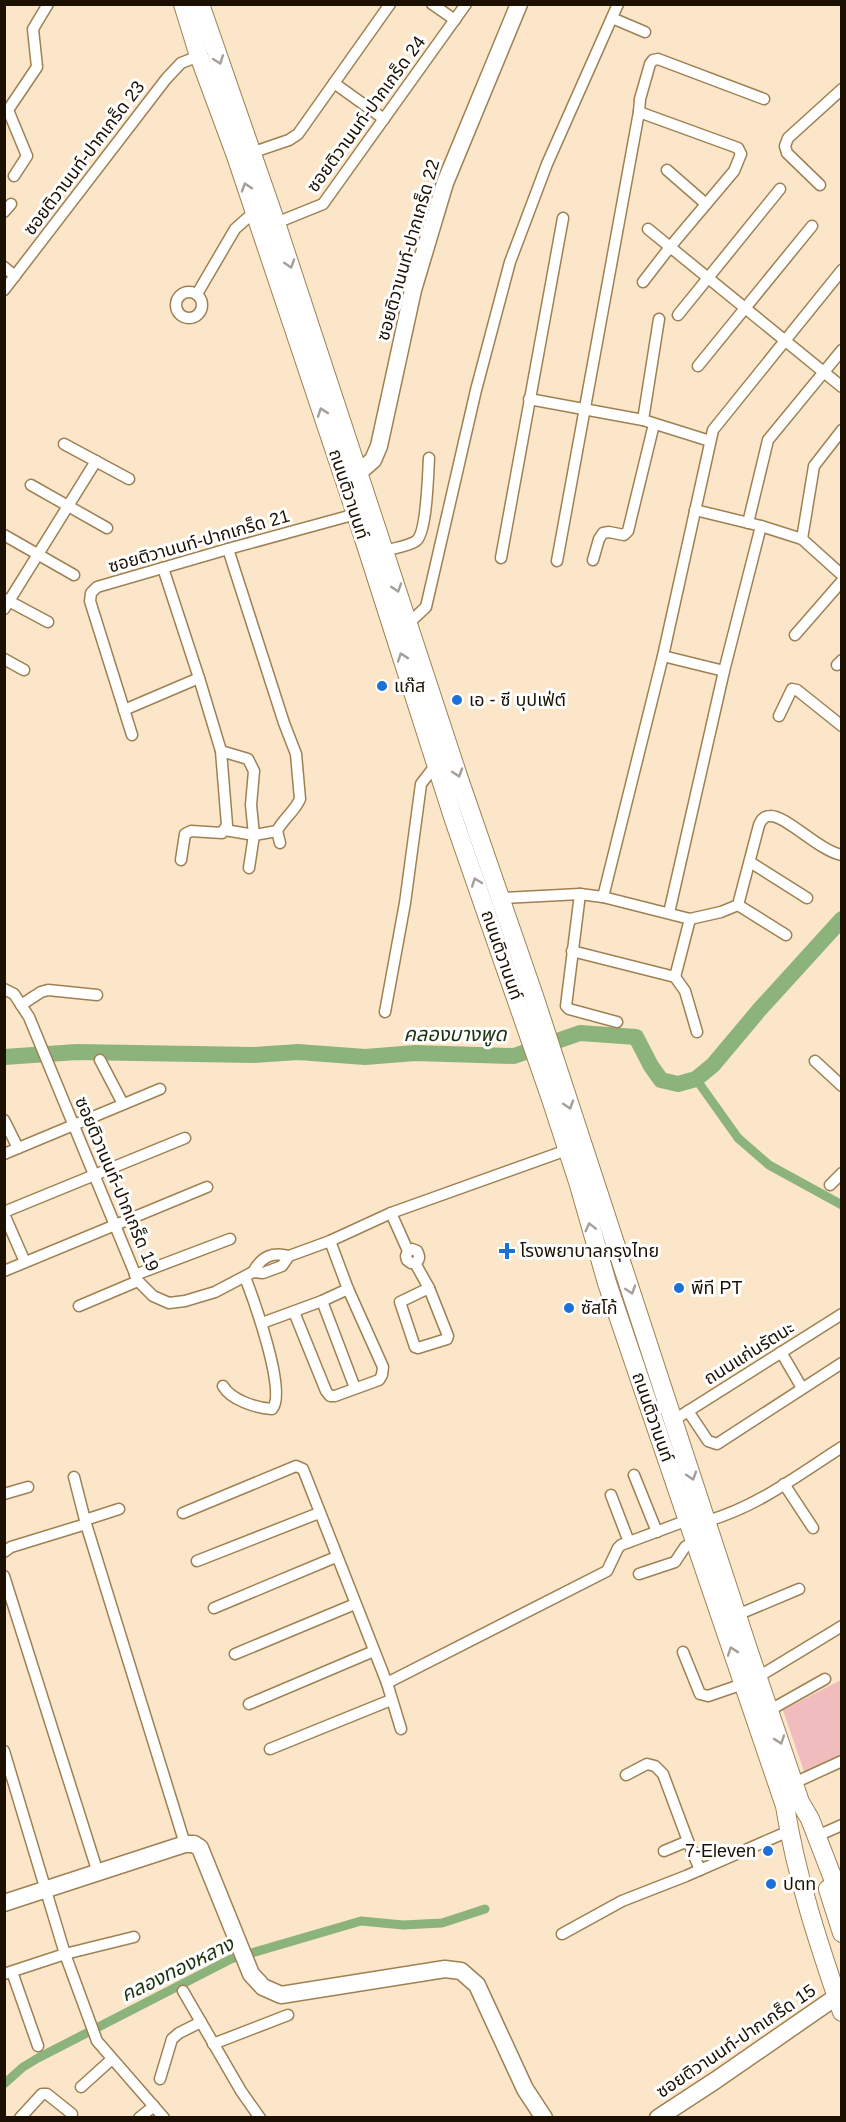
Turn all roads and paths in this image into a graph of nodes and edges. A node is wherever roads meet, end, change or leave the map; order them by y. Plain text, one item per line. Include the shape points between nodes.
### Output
1 (48, 4) edge
2 (183, 4) edge
3 (200, 4) edge
4 (390, 4) edge
5 (432, 4) edge
6 (466, 4) edge
7 (519, 4) edge
8 (618, 4) edge
9 (612, 18) junction
10 (455, 20) junction
11 (645, 32) dead end
12 (199, 56) junction
13 (334, 83) junction
14 (842, 89) edge
15 (764, 99) dead end
16 (639, 112) junction
17 (384, 119) junction
18 (251, 153) junction
19 (667, 170) dead end
20 (14, 176) dead end
21 (820, 185) dead end
22 (780, 189) dead end
23 (706, 204) junction
24 (254, 212) junction
25 (563, 218) dead end
26 (276, 223) junction
27 (812, 226) dead end
28 (648, 230) dead end
29 (670, 247) junction
30 (4, 267) edge
31 (842, 270) edge
32 (15, 276) junction
33 (708, 277) junction
34 (643, 282) dead end
35 (4, 291) edge
36 (196, 294) dead end
37 (746, 309) junction
38 (678, 315) dead end
39 (659, 319) dead end
40 (785, 340) junction
41 (842, 350) edge
42 (698, 366) dead end
43 (824, 372) junction
44 (842, 387) edge
45 (529, 399) junction
46 (584, 410) junction
47 (648, 422) junction
48 (842, 430) edge
49 (710, 441) junction
50 (64, 444) dead end
51 (429, 458) dead end
52 (96, 461) junction
53 (351, 476) junction
54 (129, 479) dead end
55 (31, 485) dead end
56 (67, 506) junction
57 (695, 510) junction
58 (356, 514) junction
59 (748, 522) junction
60 (761, 526) junction
61 (107, 528) dead end
62 (4, 535) edge
63 (802, 539) junction
64 (228, 549) junction
65 (385, 551) junction
66 (37, 554) junction
67 (501, 558) dead end
68 (593, 560) dead end
69 (557, 561) dead end
70 (163, 568) junction
71 (74, 575) dead end
72 (842, 575) edge
73 (842, 580) edge
74 (6, 603) edge
75 (48, 622) dead end
76 (409, 623) junction
77 (795, 635) dead end
78 (663, 656) junction
79 (4, 659) edge
80 (24, 670) dead end
81 (724, 671) junction
82 (199, 678) junction
83 (124, 710) junction
84 (779, 716) dead end
85 (842, 726) edge
86 (132, 735) dead end
87 (221, 751) junction
88 (439, 768) junction
89 (225, 830) junction
90 (277, 831) junction
91 (254, 835) junction
92 (280, 843) dead end
93 (842, 855) edge
94 (181, 860) dead end
95 (750, 862) junction
96 (249, 868) dead end
97 (580, 894) junction
98 (603, 897) junction
99 (501, 898) junction
100 (807, 898) dead end
101 (738, 905) junction
102 (669, 914) junction
103 (690, 919) junction
104 (786, 935) dead end
105 (572, 951) junction
106 (675, 977) junction
107 (4, 989) edge
108 (97, 995) dead end
109 (21, 1005) junction
110 (385, 1012) dead end
111 (617, 1022) dead end
112 (697, 1032) dead end
113 (537, 1034) junction
114 (543, 1052) junction
115 (100, 1060) dead end
116 (815, 1061) dead end
117 (842, 1086) edge
118 (160, 1089) dead end
119 (123, 1104) junction
120 (4, 1120) edge
121 (74, 1125) junction
122 (185, 1138) dead end
123 (18, 1148) junction
124 (567, 1150) junction
125 (4, 1154) edge
126 (842, 1173) edge
127 (95, 1175) junction
128 (830, 1185) dead end
129 (207, 1187) dead end
130 (4, 1213) edge
131 (391, 1213) junction
132 (116, 1226) junction
133 (230, 1239) dead end
134 (330, 1241) junction
135 (25, 1262) junction
136 (4, 1270) edge
137 (249, 1275) junction
138 (137, 1278) junction
139 (429, 1288) junction
140 (348, 1289) junction
141 (322, 1301) junction
142 (79, 1306) dead end
143 (294, 1312) junction
144 (842, 1314) edge
145 (262, 1323) junction
146 (781, 1352) junction
147 (842, 1363) edge
148 (223, 1386) dead end
149 (355, 1388) junction
150 (802, 1388) junction
151 (681, 1416) junction
152 (841, 1449) edge
153 (634, 1475) dead end
154 (74, 1477) dead end
155 (784, 1484) junction
156 (28, 1487) dead end
157 (4, 1494) edge
158 (611, 1495) dead end
159 (119, 1509) dead end
160 (318, 1512) junction
161 (183, 1513) dead end
162 (688, 1520) junction
163 (707, 1521) junction
164 (86, 1522) junction
165 (813, 1528) dead end
166 (657, 1532) junction
167 (695, 1541) junction
168 (629, 1542) junction
169 (4, 1552) edge
170 (336, 1557) junction
171 (197, 1561) dead end
172 (639, 1574) dead end
173 (4, 1576) edge
174 (799, 1589) dead end
175 (356, 1604) junction
176 (214, 1608) dead end
177 (737, 1615) junction
178 (842, 1626) edge
179 (374, 1650) junction
180 (683, 1652) dead end
181 (235, 1653) dead end
182 (825, 1679) dead end
183 (751, 1680) junction
184 (387, 1683) junction
185 (392, 1700) junction
186 (249, 1704) dead end
187 (770, 1710) junction
188 (401, 1729) dead end
189 (270, 1749) dead end
190 (4, 1751) edge
191 (842, 1761) edge
192 (626, 1775) dead end
193 (794, 1783) junction
194 (793, 1804) junction
195 (842, 1826) edge
196 (789, 1831) junction
197 (817, 1836) junction
198 (688, 1842) junction
199 (185, 1844) junction
200 (664, 1851) dead end
201 (700, 1870) junction
202 (98, 1873) junction
203 (46, 1890) junction
204 (842, 1902) edge
205 (4, 1903) edge
206 (562, 1934) dead end
207 (842, 1934) edge
208 (134, 1937) dead end
209 (65, 1954) junction
210 (8, 1973) edge
211 (842, 1976) edge
212 (183, 1991) dead end
213 (839, 2005) edge
214 (288, 2015) dead end
215 (201, 2022) junction
216 (213, 2043) junction
217 (38, 2046) dead end
218 (112, 2059) junction
219 (160, 2079) dead end
220 (81, 2087) dead end
221 (154, 2106) junction
222 (72, 2114) dead end
223 (20, 2118) edge
224 (139, 2118) edge
225 (164, 2118) edge
226 (260, 2118) edge
227 (544, 2118) edge
228 (658, 2118) edge

1 - 20 street via 33,30 37,67 8,110 27,156
2 - 12 main road, ถนนติวานนท์
3 -> 18 main road, ถนนติวานนท์
4 - 13 street
5 - 10 street
6 - 10 street, ซอยติวานนท์-ปากเกร็ด 24
7 - 53 street, ซอยติวานนท์-ปากเกร็ด 22 via 445,183 413,290 379,446 373,460
8 - 9 street
9 - 11 street
9 - 76 street via 547,164 510,262 426,607
10 - 17 street, ซอยติวานนท์-ปากเกร็ด 24
24 -> 12 main road, ถนนติวานนท์
12 - 32 street, ซอยติวานนท์-ปากเกร็ด 23 via 181,63 166,79
13 - 17 street
13 - 18 street via 298,134
14 - 21 street via 788,138 785,146 787,153
15 - 16 street via 658,59 650,64
16 - 23 street via 738,148 741,154 734,171
16 - 46 street
17 - 26 street, ซอยติวานนท์-ปากเกร็ด 24 via 323,204
18 - 26 main road, ถนนติวานนท์
19 - 23 street
22 - 33 street
23 - 29 street
24 - 36 street via 235,229
53 -> 24 main road, ถนนติวานนท์
25 - 45 street
26 -> 53 main road, ถนนติวานนท์
27 - 37 street
28 - 29 street
29 - 33 street
29 - 34 street
30 - 32 street
31 - 40 street
32 - 35 street, ซอยติวานนท์-ปากเกร็ด 23
33 - 37 street
33 - 38 street
37 - 40 street
37 - 42 street
39 - 47 street
40 - 43 street
40 - 49 street via 714,430
41 - 43 street
43 - 44 street
43 - 59 street via 768,440
45 - 46 street
45 - 67 street
46 - 47 street
46 - 69 street
47 - 49 street
47 - 68 street via 628,531 624,535 603,533
48 - 63 street via 814,466
49 - 57 street
50 - 52 street
51 - 65 street via 421,534 417,540
52 - 54 street
52 - 56 street
53 - 58 main road, ถนนติวานนท์
53 - 65 main road, ถนนติวานนท์
55 - 56 street
56 - 61 street
56 - 66 street
57 - 59 street
57 - 78 street
58 - 64 street, ซอยติวานนท์-ปากเกร็ด 21
88 -> 58 main road, ถนนติวานนท์
59 - 60 street
60 - 63 street
60 - 81 street
62 - 66 street
63 - 72 street
64 - 70 street, ซอยติวานนท์-ปากเกร็ด 21
64 - 90 street via 296,754 300,799
65 -> 76 main road, ถนนติวานนท์
66 - 71 street
66 - 74 street
70 - 82 street
70 - 83 street, ซอยติวานนท์-ปากเกร็ด 21 via 97,587 91,593 90,601
73 - 77 street
74 - 75 street
76 -> 99 main road, ถนนติวานนท์
78 - 81 street
78 - 98 street
79 - 80 street
81 - 102 street
82 - 83 street
82 - 87 street
83 - 86 street, ซอยติวานนท์-ปากเกร็ด 21
84 - 85 street via 789,693 797,690
87 - 89 street
87 - 91 street via 248,759 254,771
88 - 110 street via 431,771 421,784
113 -> 88 main road, ถนนติวานนท์ via 454,820
89 - 91 street
89 - 94 street via 185,834
90 - 91 street
90 - 92 street
91 - 96 street
93 - 95 street via 766,816 759,825
95 - 100 street
95 - 101 street
97 - 98 street
97 - 99 street
97 - 105 street
98 - 102 street
99 - 113 main road, ถนนติวานนท์
101 - 103 street
101 - 104 street
102 - 103 street
103 - 106 street
105 - 106 street
105 - 111 street via 567,1006
106 - 112 street via 685,991
107 - 109 street, ซอยติวานนท์-ปากเกร็ด 19 via 14,994
108 - 109 street via 48,990
109 - 121 street, ซอยติวานนท์-ปากเกร็ด 19
113 - 114 main road, ถนนติวานนท์
114 - 124 main road, ถนนติวานนท์
114 -> 151 main road, ถนนติวานนท์
115 - 119 street
116 - 117 street
118 - 119 street
119 - 121 street
120 - 123 street
121 - 123 street
121 - 127 street, ซอยติวานนท์-ปากเกร็ด 19
122 - 127 street
123 - 125 street
124 - 131 street, ซอยติวานนท์-ปากเกร็ด 19
162 -> 124 main road, ถนนติวานนท์ via 607,1283
126 - 128 street
127 - 130 street
127 - 132 street, ซอยติวานนท์-ปากเกร็ด 19
129 - 132 street
130 - 135 street
131 - 134 street, ซอยติวานนท์-ปากเกร็ด 19
131 - 139 street via 408,1251 412,1249 420,1255 416,1263
132 - 135 street
132 - 138 street, ซอยติวานนท์-ปากเกร็ด 19
133 - 138 street
134 - 137 street, ซอยติวานนท์-ปากเกร็ด 19 via 289,1256 282,1266
134 - 140 street
135 - 136 street
137 - 138 street, ซอยติวานนท์-ปากเกร็ด 19 via 215,1292 169,1303 153,1296
137 - 145 street
138 - 142 street
139 - 139 street via 400,1302 418,1348 448,1336
140 - 141 street
140 - 149 street via 383,1367 379,1380
141 - 143 street
141 - 149 street
143 - 145 street
143 - 149 street via 330,1396
144 - 146 street, ถนนแก่นรัตนะ
145 - 148 street via 276,1405 272,1409 260,1408 227,1393
146 - 150 street
146 - 151 street, ถนนแก่นรัตนะ
147 - 150 street
150 - 151 street via 717,1444 708,1441
151 -> 163 main road, ถนนติวานนท์
152 - 155 street
153 - 166 street
154 - 164 street
155 - 163 street via 751,1505
155 - 165 street
156 - 157 street
158 - 168 street
159 - 164 street
160 - 161 street via 303,1468 296,1466
160 - 170 street
160 - 171 street
162 - 166 street
162 - 167 main road, ถนนติวานนท์
163 - 177 main road, ถนนติวานนท์
164 - 169 street
164 - 199 street
166 - 168 street
167 - 172 street via 685,1546 675,1562
183 -> 167 main road, ถนนติวานนท์
168 - 184 street via 618,1548 607,1571
170 - 175 street
170 - 176 street
173 - 202 street
174 - 177 street
175 - 179 street
175 - 181 street
177 - 183 main road, ถนนติวานนท์
178 - 183 street
179 - 184 street
179 - 186 street
180 - 183 street via 703,1696
182 - 187 street
183 - 187 main road, ถนนติวานนท์
183 - 194 main road, ถนนติวานนท์
184 - 185 street
185 - 188 street
185 - 189 street
187 -> 193 main road, ถนนติวานนท์
190 - 203 street
191 - 193 street
192 - 198 street via 647,1764 663,1774
193 - 194 main road, ถนนติวานนท์
194 - 196 main road, ถนนติวานนท์
194 - 197 main road, ถนนติวานนท์ via 810,1819
194 - 207 main road via 805,1823
194 - 211 main road
195 - 197 street
196 - 201 street
196 - 213 main road, ถนนติวานนท์
197 - 204 main road, ถนนติวานนท์
198 - 200 street
198 - 201 street
199 - 202 street
199 - 227 street via 200,1848 236,1941 251,1974 263,1987 281,1995 445,1969 461,1971 477,1985 525,2089
201 - 206 street via 622,1901
202 - 203 street
203 - 205 street
203 - 209 street
208 - 209 street
209 - 210 street
209 - 218 street via 97,2041
210 - 217 street
212 - 215 street
213 - 228 street, ซอยติวานนท์-ปากเกร็ด 15
214 - 216 street
215 - 216 street
215 - 219 street via 172,2039
216 - 226 street
218 - 220 street
218 - 221 street
221 - 224 street
221 - 225 street
222 - 223 street via 42,2094

